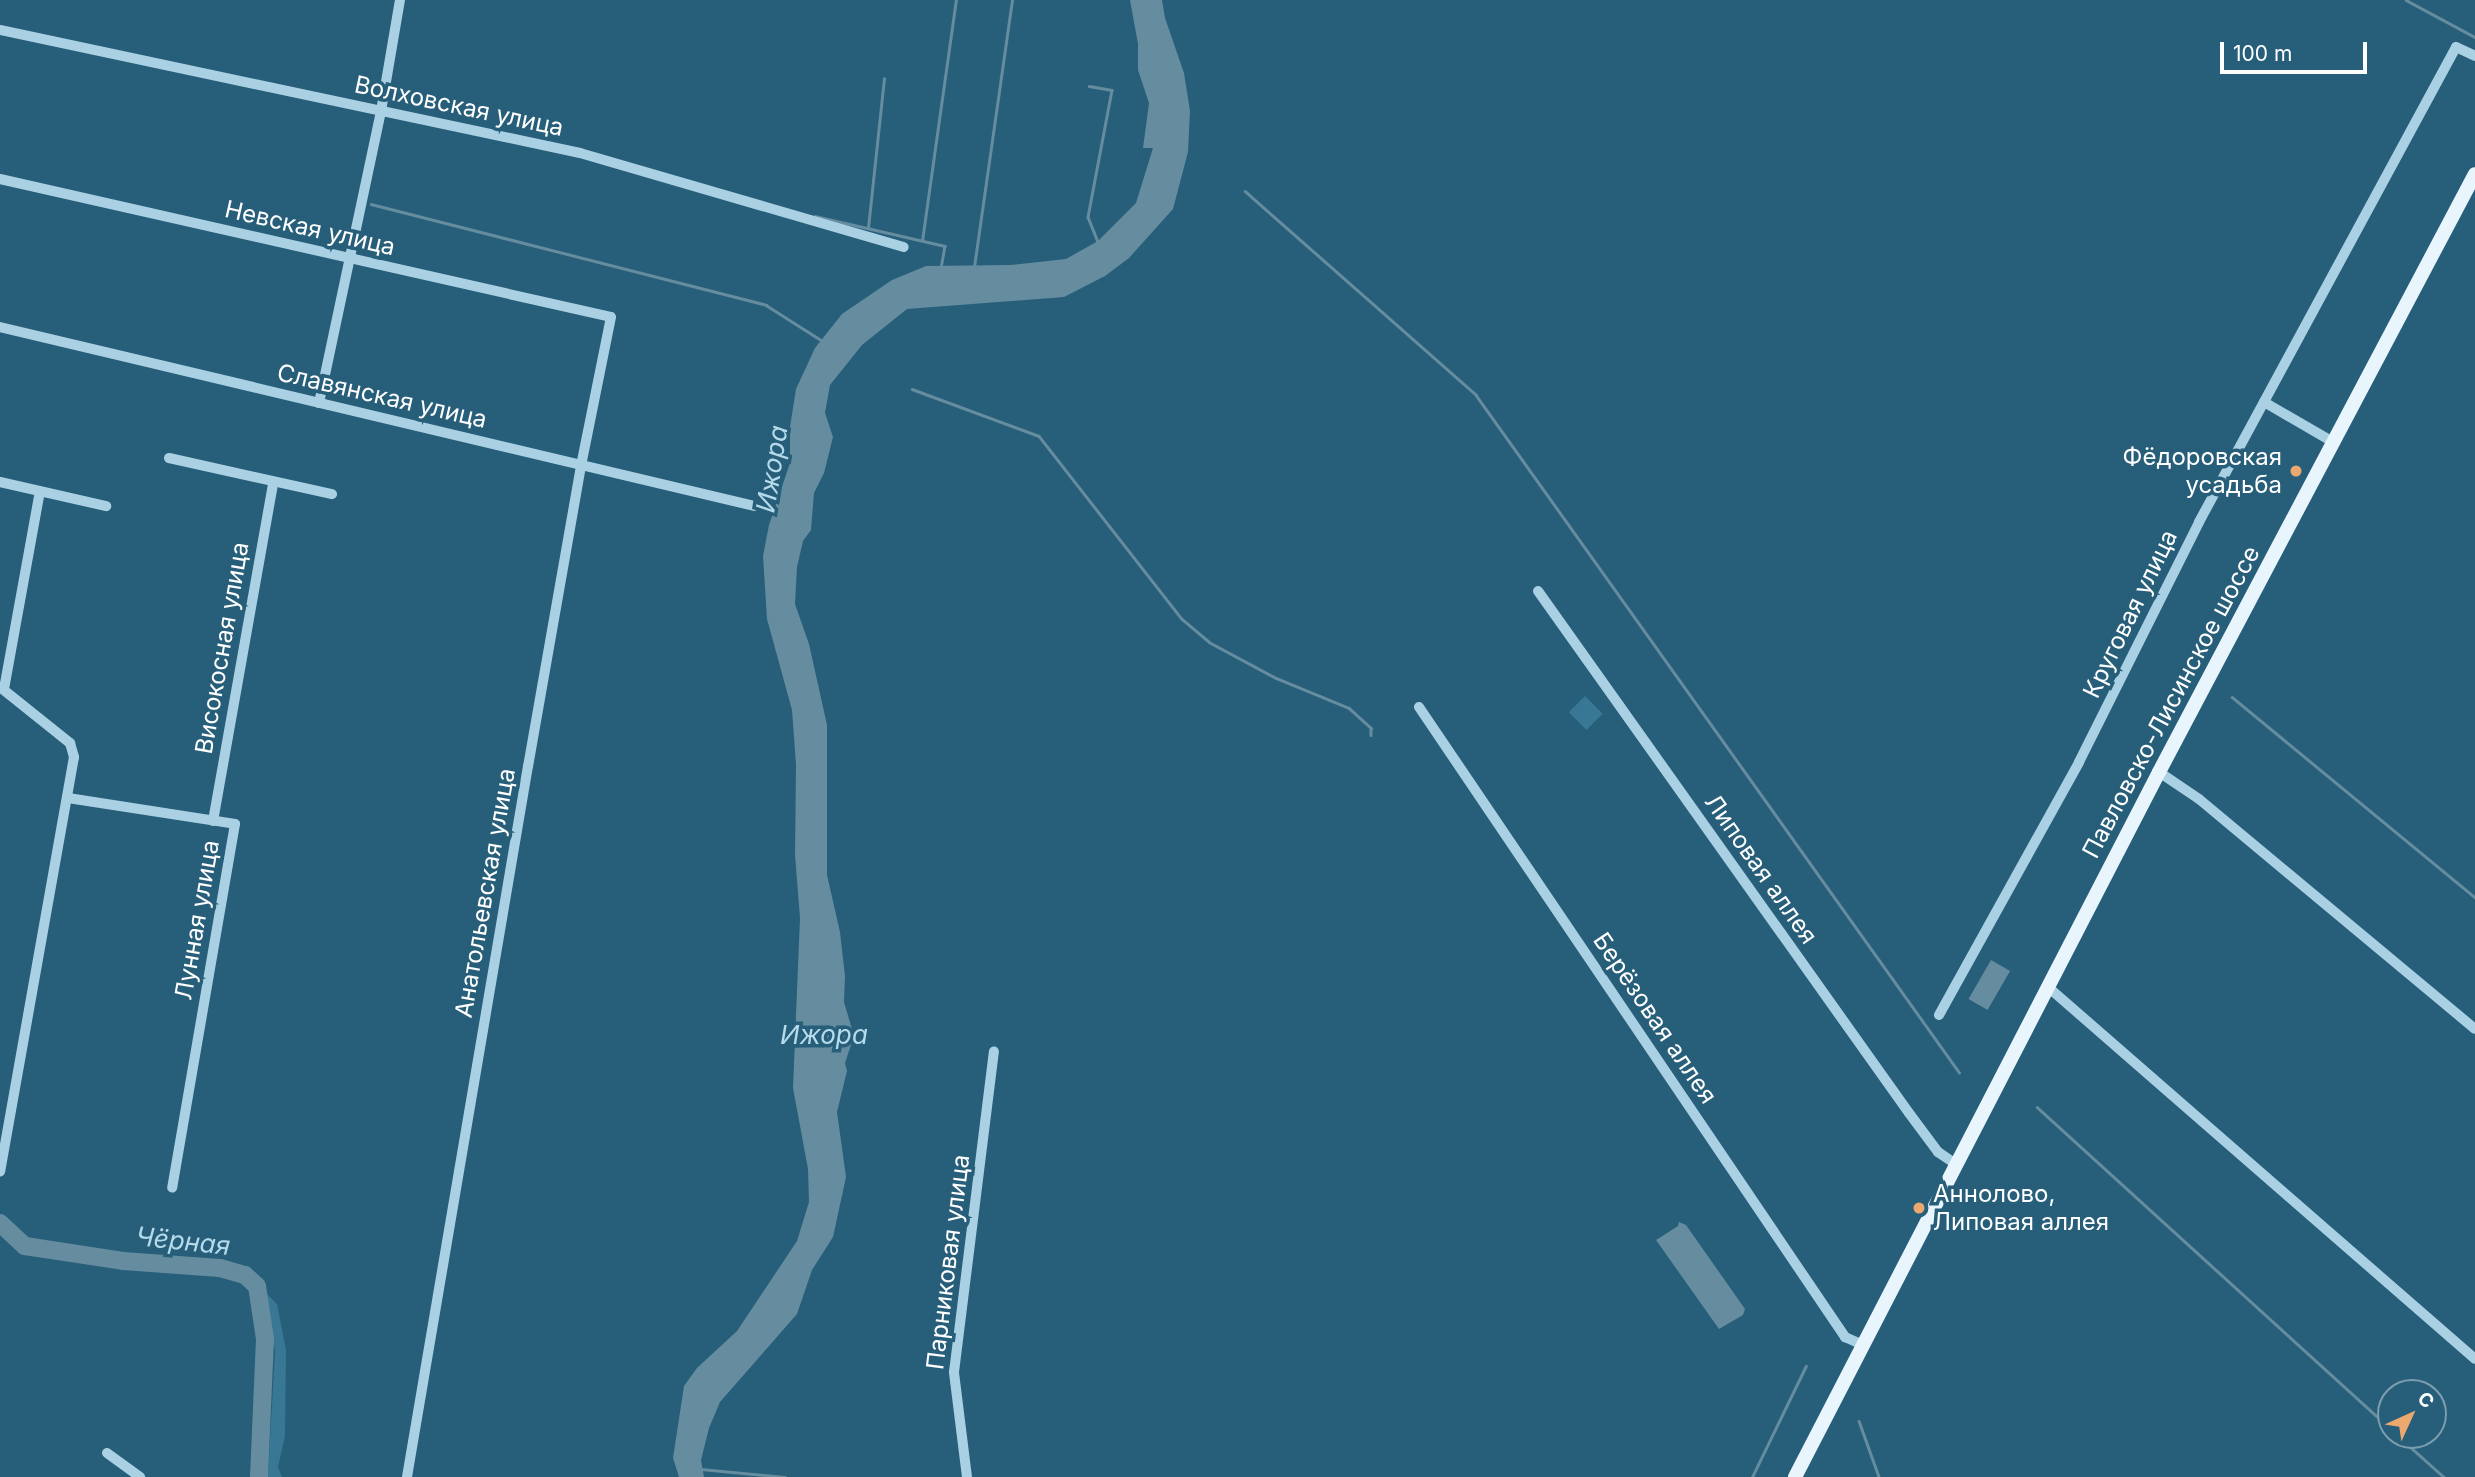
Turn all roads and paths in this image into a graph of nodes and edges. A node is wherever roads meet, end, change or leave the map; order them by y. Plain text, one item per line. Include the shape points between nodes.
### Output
1 (400, 0) edge
2 (0, 30) edge
3 (2475, 56) edge
4 (381, 111) junction
5 (2475, 174) edge
6 (0, 179) edge
7 (904, 247) dead end
8 (350, 258) junction
9 (611, 317) joint
10 (0, 327) edge
11 (319, 402) junction
12 (2264, 402) junction
13 (2333, 442) junction
14 (169, 458) dead end
15 (581, 466) junction
16 (0, 482) edge
17 (273, 483) junction
18 (40, 491) junction
19 (332, 494) dead end
20 (106, 506) dead end
21 (754, 506) dead end
22 (1538, 591) dead end
23 (2, 688) edge
24 (1419, 707) dead end
25 (2159, 772) junction
26 (68, 797) junction
27 (213, 821) junction
28 (2048, 987) junction
29 (1939, 1015) dead end
30 (2475, 1029) edge
31 (994, 1051) dead end
32 (1956, 1164) junction
33 (0, 1171) edge
34 (172, 1188) dead end
35 (1863, 1345) junction
36 (2475, 1359) edge
37 (107, 1453) dead end
38 (140, 1477) edge
39 (407, 1477) edge
40 (967, 1477) edge
41 (1795, 1477) edge

1 - 4 street
2 - 4 street, Волховская улица
3 - 12 street, Круговая улица via 2456,47
4 - 7 street, Волховская улица via 580,153
4 - 8 street
5 - 13 main road, Павловско-Лисинское шоссе
6 - 8 street, Невская улица
8 - 9 street, Невская улица
8 - 11 street
9 - 15 street, Анатольевская улица
10 - 11 street, Славянская улица
11 - 15 street, Славянская улица
12 - 13 street
12 - 29 street, Круговая улица via 2079,762
13 - 25 main road, Павловско-Лисинское шоссе
14 - 17 street
15 - 21 street, Славянская улица
15 - 39 street, Анатольевская улица
16 - 18 street
17 - 19 street
17 - 27 street, Високосная улица
18 - 20 street
18 - 23 street
22 - 32 street, Липовая аллея via 1909,1113 1938,1152
23 - 26 street via 69,743 74,757
24 - 35 street, Берёзовая аллея via 1845,1337
25 - 28 main road, Павловско-Лисинское шоссе
25 - 30 street via 2199,799
26 - 27 street, Лунная улица
26 - 33 street
27 - 34 street, Лунная улица via 235,824
28 - 32 main road, Павловско-Лисинское шоссе
28 - 36 street
31 - 40 street, Парниковая улица via 954,1372
32 - 35 main road, Павловско-Лисинское шоссе
35 - 41 main road, Павловско-Лисинское шоссе
37 - 38 street

